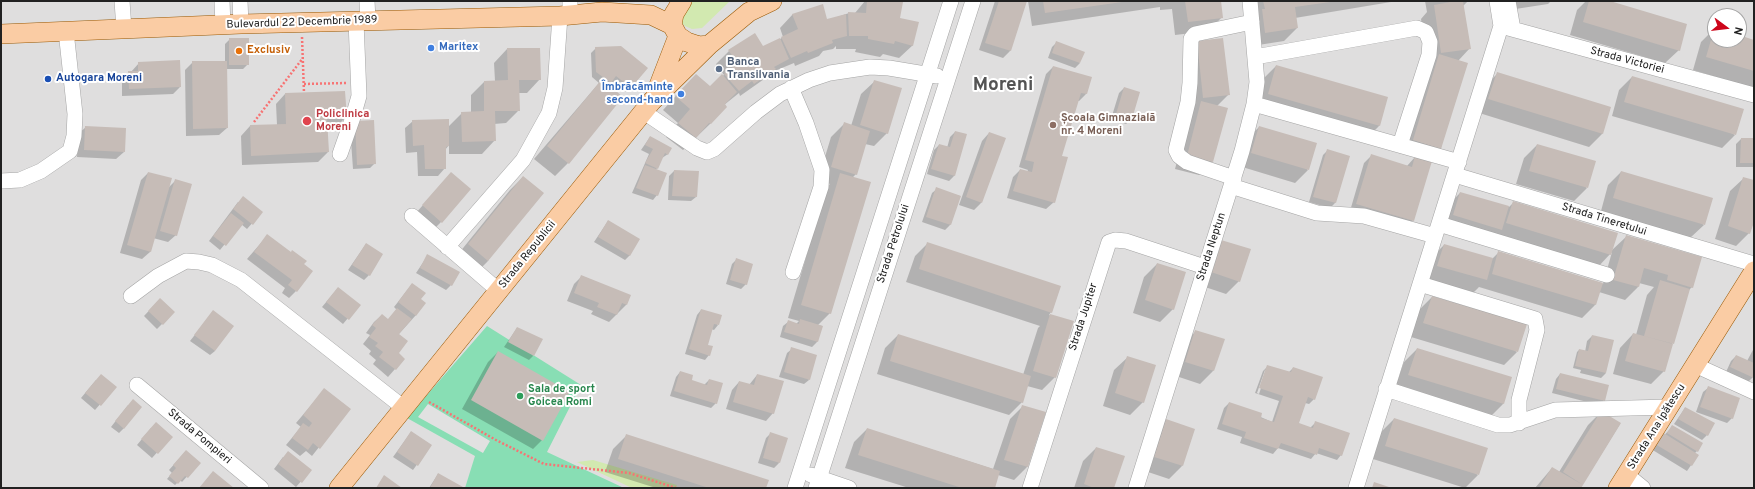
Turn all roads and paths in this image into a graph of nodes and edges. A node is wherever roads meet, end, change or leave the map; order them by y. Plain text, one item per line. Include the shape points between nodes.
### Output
1 (122, 1) edge
2 (222, 1) edge
3 (240, 1) edge
4 (367, 1) edge
5 (682, 1) edge
6 (772, 1) edge
7 (951, 1) edge
8 (972, 1) edge
9 (1250, 1) edge
10 (1497, 1) edge
11 (1508, 1) edge
12 (643, 7) edge
13 (567, 10) edge
14 (362, 21) junction
15 (1252, 22) junction
16 (302, 23) junction
17 (232, 25) junction
18 (1507, 28) junction
19 (124, 29) junction
20 (675, 30) junction
21 (66, 31) junction
22 (1, 34) edge
23 (709, 45) junction
24 (1255, 57) junction
25 (303, 58) junction
26 (669, 59) junction
27 (928, 73) junction
28 (947, 79) junction
29 (358, 82) junction
30 (304, 84) junction
31 (791, 88) junction
32 (304, 92) dead end
33 (1754, 95) edge
34 (1254, 104) junction
35 (648, 106) junction
36 (254, 122) dead end
37 (1400, 145) junction
38 (340, 154) dead end
39 (1457, 168) junction
40 (1, 181) edge
41 (1232, 182) junction
42 (412, 216) dead end
43 (1437, 230) junction
44 (448, 247) junction
45 (1754, 264) edge
46 (1205, 267) junction
47 (1754, 271) edge
48 (793, 272) dead end
49 (1607, 275) dead end
50 (862, 282) junction
51 (1420, 284) junction
52 (880, 288) junction
53 (499, 291) junction
54 (131, 296) dead end
55 (1695, 365) junction
56 (137, 385) dead end
57 (1386, 390) junction
58 (1754, 392) edge
59 (416, 393) junction
60 (404, 408) junction
61 (1669, 408) junction
62 (1519, 423) junction
63 (801, 472) junction
64 (1622, 481) edge
65 (818, 483) edge
66 (261, 488) edge
67 (339, 488) edge
68 (676, 488) edge
69 (796, 488) edge
70 (850, 488) edge
71 (1030, 488) edge
72 (1136, 488) edge
73 (1356, 488) edge
74 (1642, 488) edge

1 - 19 street
2 - 17 street
3 - 17 street
4 - 14 street
5 - 20 main road, Strada Republicii via 674,14
6 - 23 main road, Strada Republicii via 749,12
7 - 27 street, Strada Petrolului
8 - 28 street, Strada Petrolului
9 - 15 street, Strada Neptun
10 - 18 street
11 - 18 street
12 - 13 main road, Bulevardul 22 Decembrie 1989 via 602,12
12 - 20 main road, Bulevardul 22 Decembrie 1989
12 - 26 main road via 661,31
13 - 14 main road, Bulevardul 22 Decembrie 1989
13 - 44 street via 549,114 523,160
14 - 16 main road, Bulevardul 22 Decembrie 1989
14 - 29 street
15 - 24 street, Strada Neptun
15 - 41 street via 1195,34 1191,39 1188,102 1176,150 1187,162
16 - 17 main road, Bulevardul 22 Decembrie 1989
16 - 25 path
17 - 19 main road, Bulevardul 22 Decembrie 1989
18 - 33 street, Strada Victoriei
18 - 39 street
19 - 21 main road, Bulevardul 22 Decembrie 1989
20 - 23 main road, Bulevardul 22 Decembrie 1989 via 687,42 699,46
20 - 26 main road, Strada Republicii
21 - 22 main road, Bulevardul 22 Decembrie 1989
21 - 40 street via 75,114 70,151 41,171 20,180
23 - 35 main road, Strada Republicii
24 - 34 street, Strada Neptun via 1257,82
24 - 37 street via 1417,28 1426,32 1430,42 1430,55
25 - 30 path
25 - 36 path
26 - 35 main road, Strada Republicii
27 - 28 street
27 - 31 street via 889,68 852,68 830,73
27 - 50 street, Strada Petrolului
28 - 52 street, Strada Petrolului
29 - 30 path
29 - 38 street via 353,117
30 - 32 path
31 - 35 street via 756,112 714,149 707,152 697,148
31 - 48 street via 822,170 821,187
34 - 37 street, Strada Tineretului
34 - 41 street, Strada Neptun
35 - 53 main road, Strada Republicii
37 - 39 street, Strada Tineretului
39 - 43 street
39 - 45 street, Strada Tineretului
41 - 43 street via 1317,213 1364,216
41 - 46 street, Strada Neptun
42 - 44 street
43 - 49 street
43 - 51 street
44 - 53 street
46 - 71 street, Strada Jupiter via 1126,242 1109,242
46 - 72 street, Strada Neptun
47 - 55 main road, Strada Ana Ipătescu
50 - 52 street
50 - 63 street, Strada Petrolului
51 - 57 street
51 - 62 street via 1534,319 1537,330 1519,400
52 - 65 street, Strada Petrolului
53 - 59 main road, Strada Republicii
54 - 60 street via 158,276 186,261 212,265 240,280
55 - 58 street
55 - 61 main road, Strada Ana Ipătescu
56 - 66 street, Strada Pompieri
57 - 62 street via 1498,425
57 - 73 street
59 - 60 main road, Strada Republicii
59 - 68 path via 496,440 544,464 629,473
60 - 67 main road, Strada Republicii
61 - 62 street via 1555,410
61 - 64 main road, Strada Ana Ipătescu
63 - 65 street
63 - 69 street, Strada Petrolului
64 - 74 street
65 - 70 street

